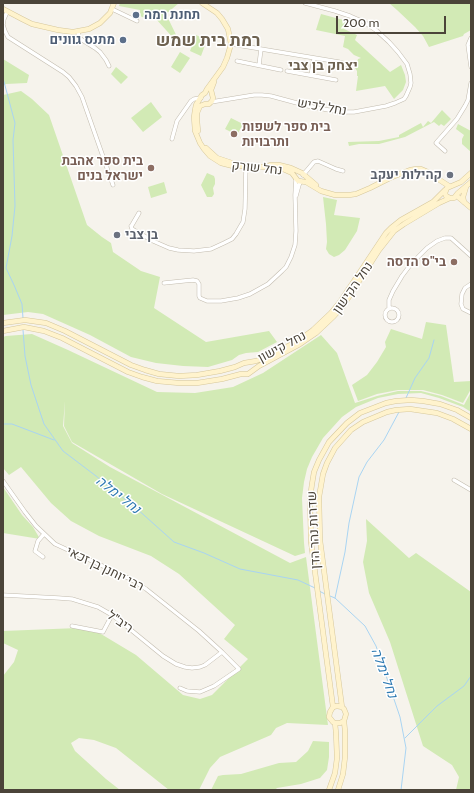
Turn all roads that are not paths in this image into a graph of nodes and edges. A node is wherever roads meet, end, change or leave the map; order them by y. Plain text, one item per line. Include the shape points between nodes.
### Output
1 (114, 3) edge
2 (202, 3) edge
3 (305, 3) edge
4 (112, 9) junction
5 (5, 10) edge
6 (137, 21) dead end
7 (3, 28) edge
8 (78, 31) junction
9 (471, 38) edge
10 (231, 44) junction
11 (261, 49) junction
12 (314, 58) junction
13 (236, 61) dead end
14 (258, 65) junction
15 (349, 65) dead end
16 (109, 66) dead end
17 (471, 67) edge
18 (282, 70) dead end
19 (287, 71) dead end
20 (311, 76) junction
21 (216, 78) junction
22 (336, 80) dead end
23 (471, 83) edge
24 (205, 93) junction
25 (200, 98) junction
26 (212, 98) junction
27 (205, 104) junction
28 (172, 139) dead end
29 (432, 140) dead end
30 (436, 143) junction
31 (445, 151) dead end
32 (246, 166) junction
33 (343, 171) dead end
34 (471, 173) edge
35 (303, 174) junction
36 (296, 179) junction
37 (302, 181) junction
38 (471, 182) edge
39 (113, 185) dead end
40 (466, 187) junction
41 (448, 188) junction
42 (329, 194) junction
43 (457, 195) junction
44 (450, 198) junction
45 (464, 202) junction
46 (295, 203) junction
47 (471, 208) edge
48 (138, 213) dead end
49 (471, 256) edge
50 (164, 283) dead end
51 (471, 284) edge
52 (389, 308) dead end
53 (471, 313) edge
54 (3, 323) edge
55 (3, 331) edge
56 (244, 364) junction
57 (250, 373) junction
58 (244, 374) junction
59 (471, 418) edge
60 (471, 430) edge
61 (454, 480) dead end
62 (3, 481) edge
63 (471, 490) edge
64 (44, 534) junction
65 (43, 557) dead end
66 (3, 595) edge
67 (112, 615) junction
68 (72, 626) dead end
69 (222, 652) junction
70 (180, 688) dead end
71 (333, 707) junction
72 (342, 707) junction
73 (344, 721) junction
74 (335, 723) junction
75 (329, 790) edge
76 (338, 790) edge

1 - 4 main road
2 - 10 main road via 222,19 228,29
3 - 26 street, נחל לכיש via 364,22 390,42 407,64 410,74 411,83 404,99 386,106 340,112 262,95 224,101
4 - 6 street
4 - 8 main road via 96,26
5 - 7 street
5 - 8 main road via 41,26 62,31
7 - 39 street via 12,40 73,82 82,97
8 - 16 street via 79,38 100,52
9 - 17 street via 468,45
10 - 11 street
10 - 21 main road
11 - 12 street
11 - 14 street
12 - 15 street
12 - 20 street
13 - 14 street
14 - 18 street
19 - 20 street
20 - 22 street
21 - 24 main road
21 - 26 main road via 211,90
23 - 30 street via 465,106
24 - 25 main road
24 - 26 main road via 209,93
25 - 27 main road
25 - 28 street via 190,101 178,121
25 - 32 main road, נחל שורק via 196,105 194,125 204,149 221,163
26 - 27 main road
27 - 32 main road, נחל שורק via 199,108 196,120 199,135 206,148 222,160
29 - 30 street
30 - 31 street
32 - 35 main road, נחל שורק via 279,165
32 - 36 main road, נחל שורק via 283,169 292,173
32 - 48 street via 246,209 243,222 228,242 211,249 194,251 163,246 132,229
33 - 35 street via 318,161
34 - 41 main road, נחל קישון via 461,182
35 - 36 main road via 296,174
35 - 37 main road
35 - 42 main road, נחל שורק
36 - 37 main road
36 - 46 street
37 - 42 main road
37 - 46 street
38 - 40 main road
40 - 43 main road
40 - 45 main road via 462,197
41 - 42 main road via 428,172 416,169 356,194
41 - 43 main road via 456,188
41 - 44 main road via 446,195
41 - 56 main road, נחל קישון via 433,202 391,228 340,302 313,330 260,360
43 - 44 main road
43 - 45 main road
44 - 57 main road, נחל הקישון via 394,231 343,306 316,333
45 - 47 main road
46 - 50 street via 296,239 293,252 282,271 263,287 238,298 206,301 199,296 197,281
49 - 52 street via 451,238 437,241 411,264 393,291
51 - 53 street via 465,288 461,304 463,309
54 - 56 main road via 24,320 46,323 131,365 159,374 197,375
55 - 58 main road via 24,327 44,331 128,372 157,381 198,382
56 - 57 main road via 250,365
56 - 58 main road via 240,369
57 - 58 main road
59 - 71 main road, שדרות נהר הדן via 440,404 412,400 386,403 360,413 347,422 329,442 319,460 314,472 310,498 312,542
60 - 72 main road, שדרות נהר הדן via 437,413 410,409 387,412 363,422 352,430 335,448 326,463 318,497 320,540
61 - 63 street
62 - 64 street, רבי יוחנן בן זכאי via 24,512
64 - 65 street via 38,541 35,551
64 - 69 street, רבי יוחנן בן זכאי via 60,547 134,581 194,626
66 - 67 street, ריב"ל via 72,599 98,607
67 - 68 street via 103,632
67 - 69 street, ריב"ל via 176,664 192,668 205,666
69 - 70 street, רבי יוחנן בן זכאי via 239,669 200,692
71 - 72 main road
71 - 74 main road, שדרות נהר הדן via 329,717
72 - 73 main road, שדרות נהר הדן via 346,712
73 - 74 main road
73 - 76 main road, שדרות נהר הדן via 346,757
74 - 75 main road, שדרות נהר הדן via 337,758

